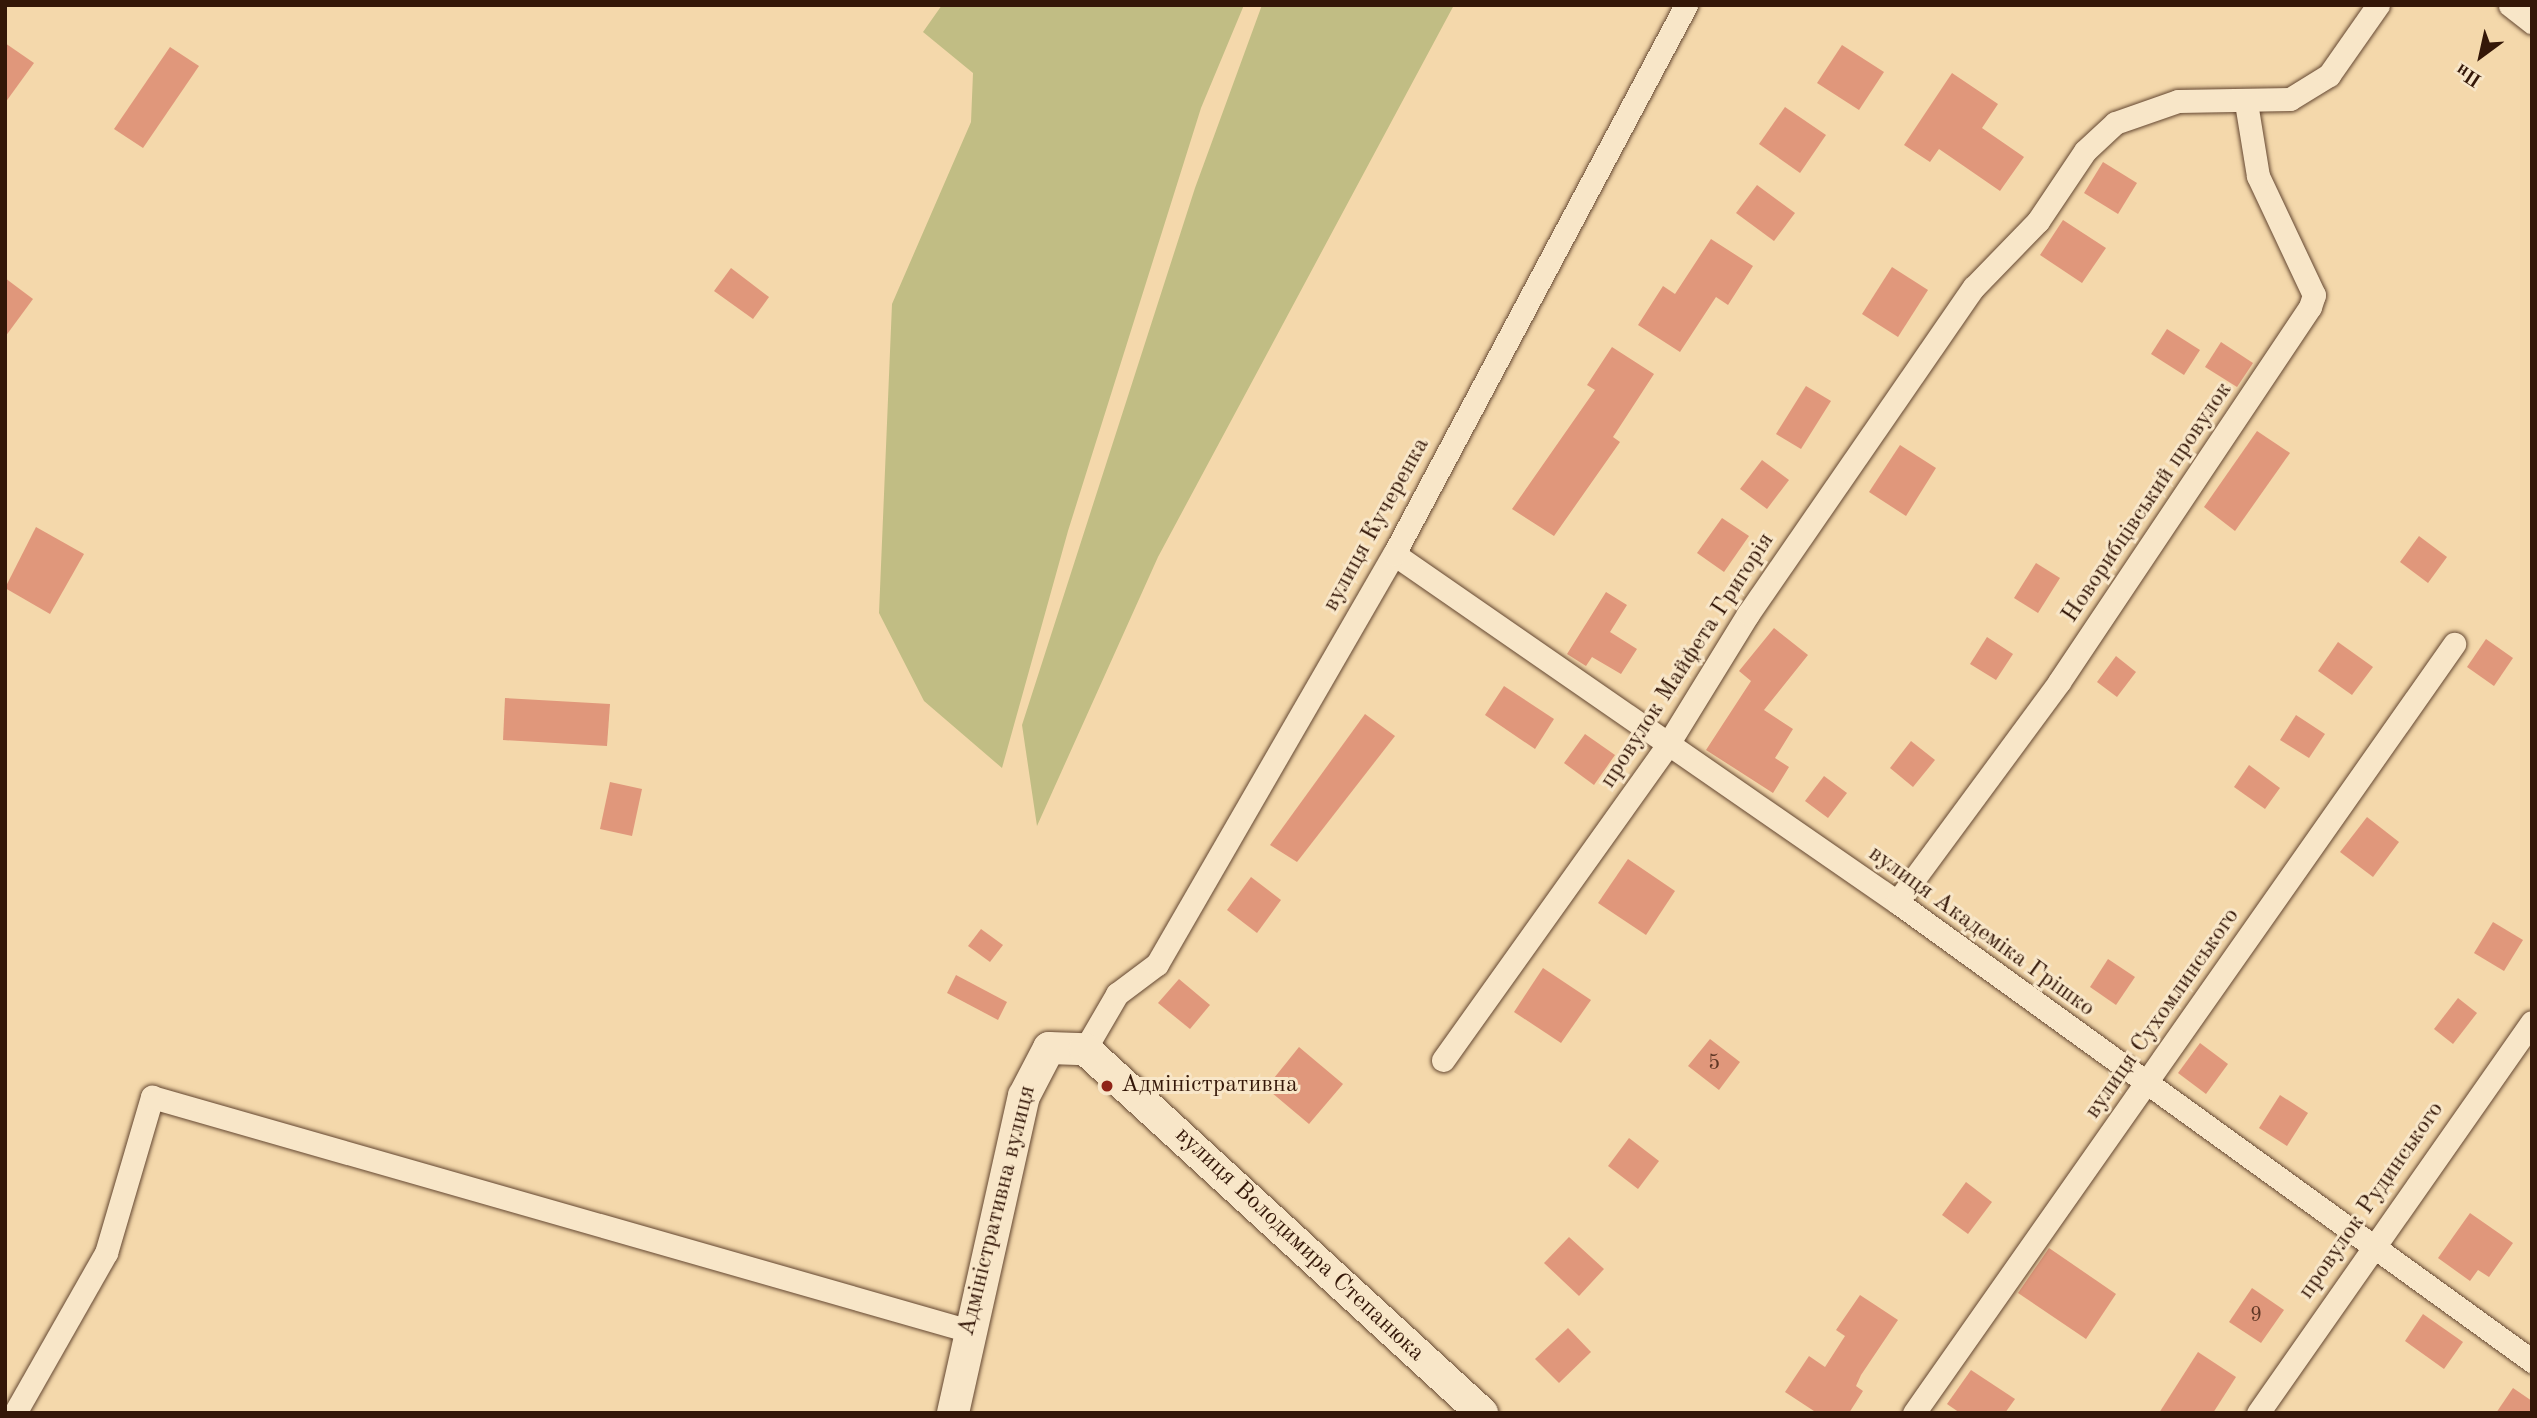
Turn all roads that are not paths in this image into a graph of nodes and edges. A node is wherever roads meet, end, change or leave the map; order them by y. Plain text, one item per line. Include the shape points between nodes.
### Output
1 (1686, 5) edge
2 (2378, 5) edge
3 (2510, 5) edge
4 (2532, 22) edge
5 (2246, 103) junction
6 (1394, 554) junction
7 (2454, 644) dead end
8 (1668, 744) junction
9 (1897, 902) junction
10 (2532, 1022) edge
11 (1085, 1049) junction
12 (1443, 1060) dead end
13 (2146, 1082) junction
14 (2368, 1247) junction
15 (967, 1330) junction
16 (2532, 1361) edge
17 (16, 1413) edge
18 (953, 1413) edge
19 (1482, 1413) edge
20 (1914, 1413) edge
21 (2258, 1413) edge

1 - 6 street, вулиця Кучеренка
2 - 5 street, провулок Майфета Григорія via 2329,75 2290,99
3 - 4 street
5 - 8 street, провулок Майфета Григорія via 2178,101 2115,123 2085,151 2038,221 1974,288 1748,614
5 - 9 street, Новорибцівський провулок via 2258,176 2314,295 2311,307 2059,682
6 - 8 street, вулиця Академіка Грішко
6 - 11 street, вулиця Кучеренка via 1157,964 1116,994
7 - 13 street, вулиця Сухомлинського
8 - 9 street, вулиця Академіка Грішко
8 - 12 street, провулок Майфета Григорія
9 - 13 street, вулиця Академіка Грішко
10 - 14 street, провулок Рудинського
11 - 15 street, Адміністративна вулиця via 1049,1048 1034,1070
11 - 19 street, вулиця Володимира Степанюка
13 - 14 street, вулиця Академіка Грішко
13 - 20 street, вулиця Сухомлинського
14 - 16 street, вулиця Академіка Грішко
14 - 21 street, провулок Рудинського
15 - 17 street via 152,1097 106,1253
15 - 18 street, Адміністративна вулиця

